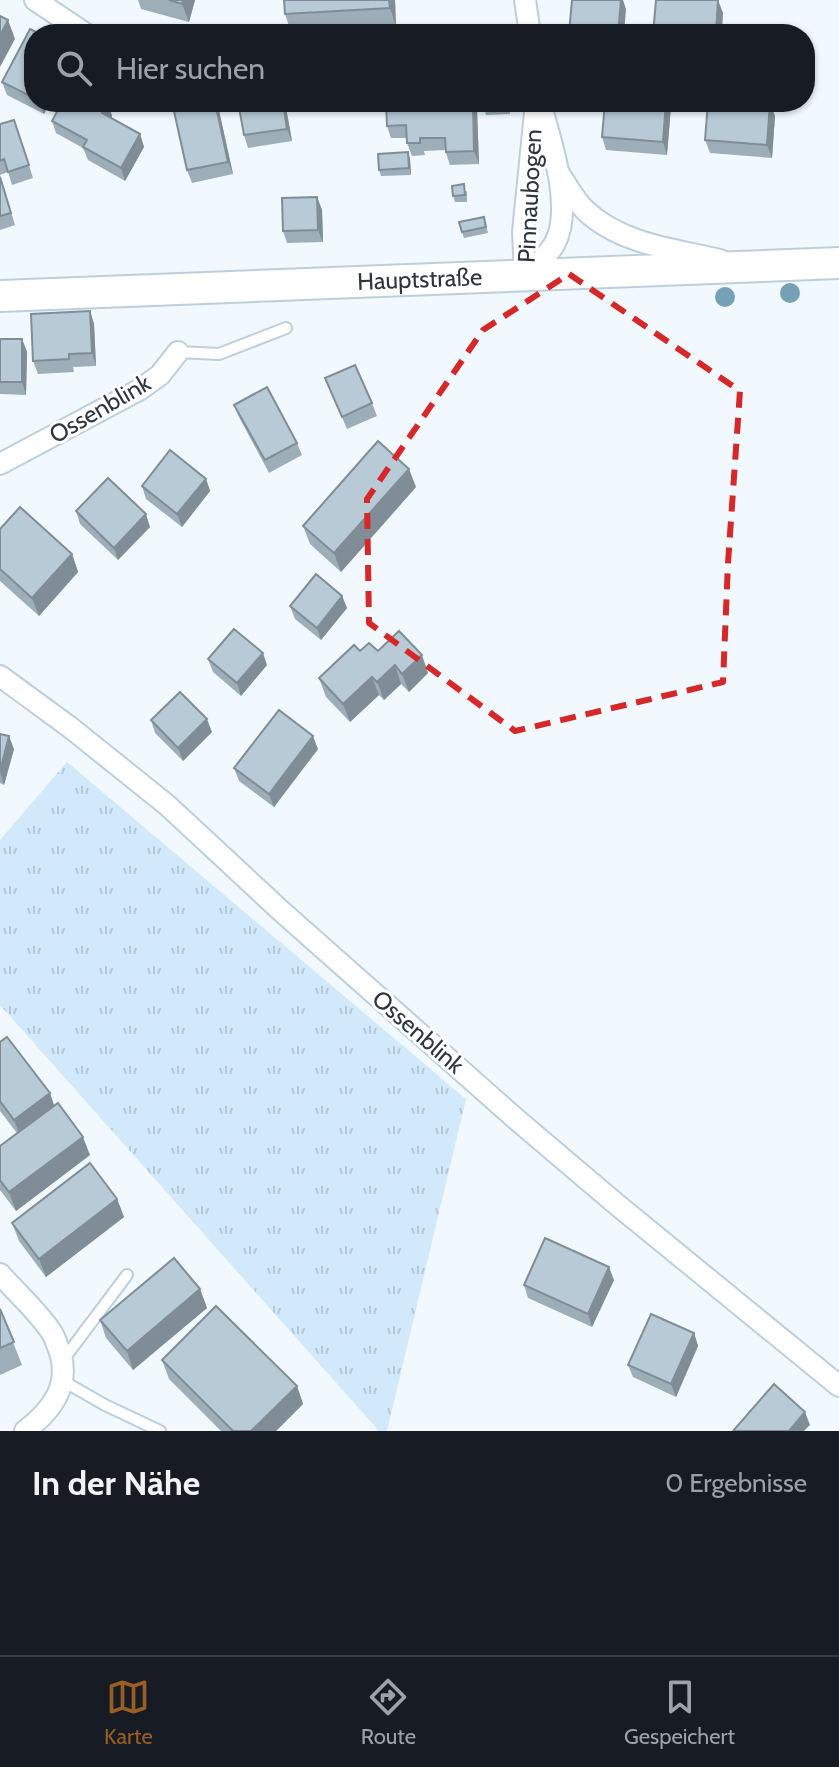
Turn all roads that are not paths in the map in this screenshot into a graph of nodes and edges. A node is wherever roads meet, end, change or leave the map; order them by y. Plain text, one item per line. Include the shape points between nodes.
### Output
1 (35, 0) edge
2 (525, 0) edge
3 (71, 24) edge
4 (529, 24) edge
5 (537, 112) edge
6 (541, 112) edge
7 (560, 175) junction
8 (839, 263) edge
9 (751, 268) junction
10 (525, 274) junction
11 (0, 296) edge
12 (286, 328) dead end
13 (178, 352) joint
14 (0, 464) edge
15 (0, 676) edge
16 (0, 1274) edge
17 (127, 1275) dead end
18 (63, 1360) junction
19 (63, 1381) junction
20 (839, 1386) edge
21 (25, 1431) edge
22 (160, 1431) edge

1 - 3 street
2 - 4 street
5 - 10 street, Pinnaubogen via 523,232
6 - 7 street, Pinnaubogen
7 - 9 street, Pinnaubogen via 583,209 605,227 636,240
7 - 10 street, Pinnaubogen via 556,242
8 - 9 main road, Hauptstraße
9 - 10 main road, Hauptstraße
10 - 11 main road, Hauptstraße
12 - 13 lane, Ossenblink via 219,354
13 - 14 street, Ossenblink via 139,390
15 - 20 street, Ossenblink via 167,805 527,1128
16 - 18 street via 52,1332
17 - 18 lane
18 - 19 street
19 - 21 street via 57,1398
19 - 22 lane

